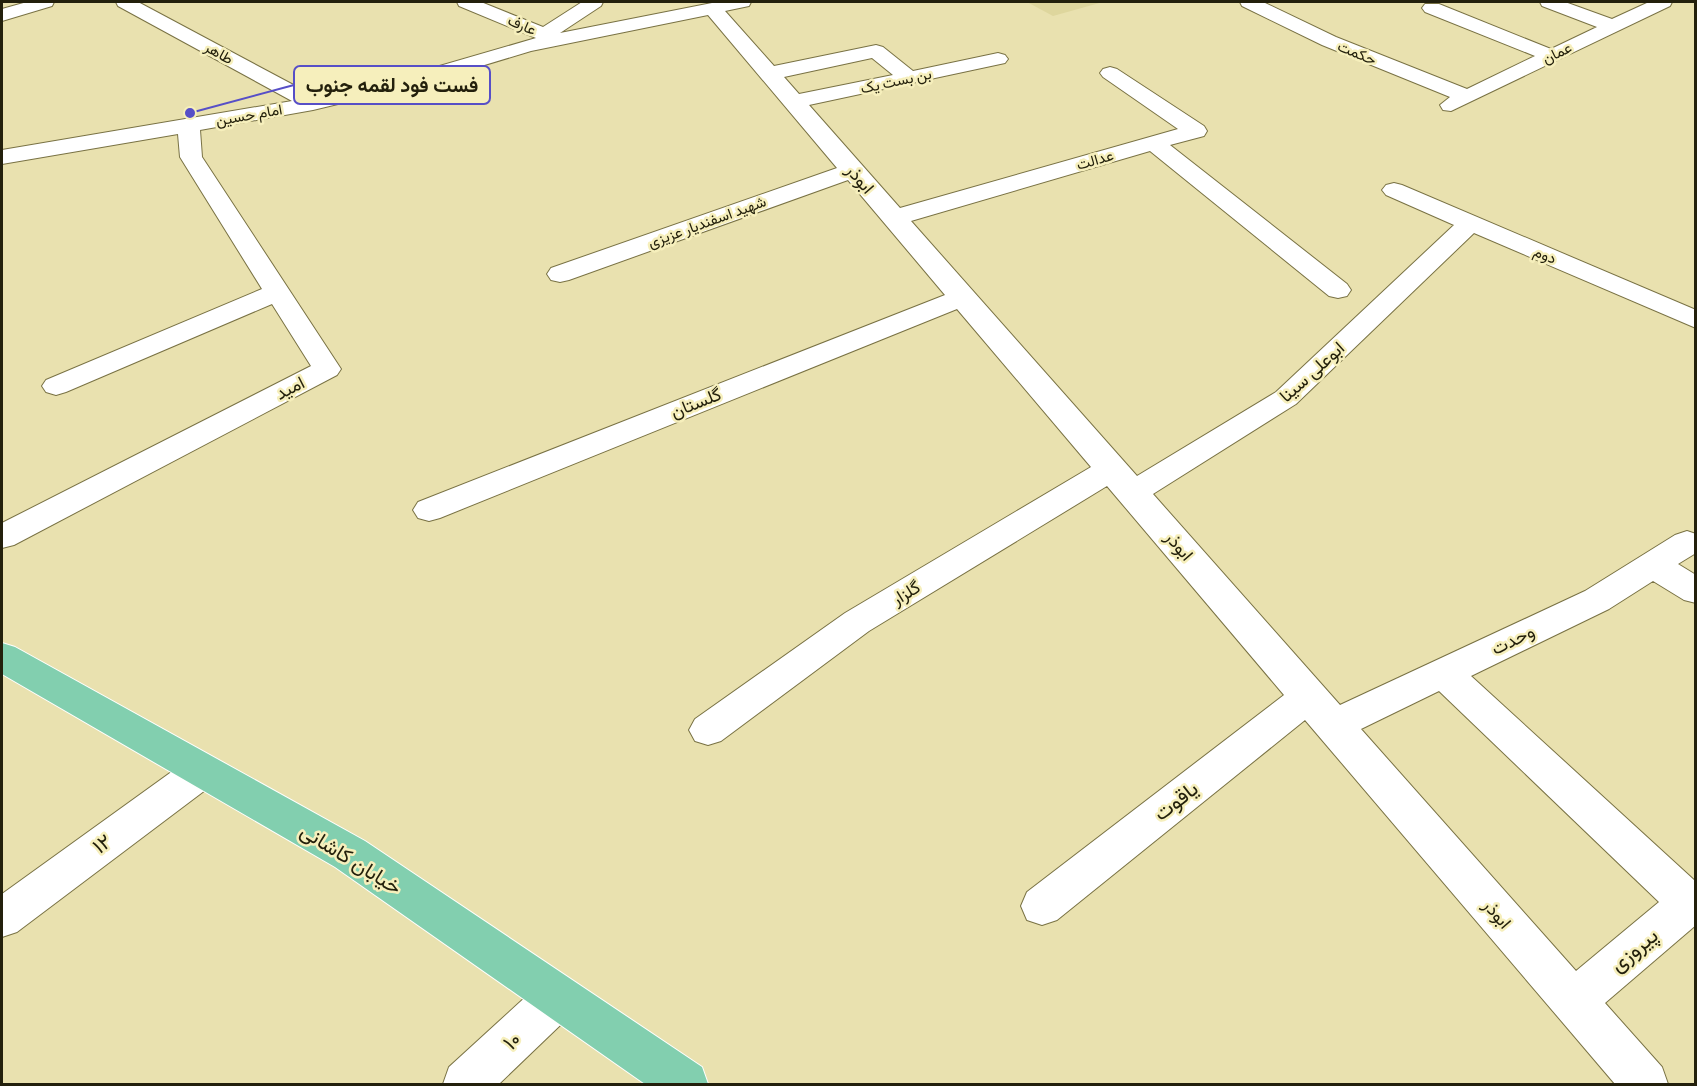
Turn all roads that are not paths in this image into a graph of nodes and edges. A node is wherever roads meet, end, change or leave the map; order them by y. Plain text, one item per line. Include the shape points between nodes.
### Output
1 (45, 2) edge
2 (125, 2) edge
3 (466, 2) edge
4 (594, 2) edge
5 (665, 2) edge
6 (1249, 2) edge
7 (1549, 2) edge
8 (1664, 2) edge
9 (716, 8) edge
10 (1432, 8) dead end
11 (2, 15) edge
12 (1613, 26) junction
13 (536, 40) junction
14 (1552, 56) junction
15 (998, 59) dead end
16 (1110, 73) dead end
17 (768, 74) junction
18 (909, 78) junction
19 (1459, 101) joint
20 (794, 102) junction
21 (313, 104) junction
22 (188, 126) junction
23 (1153, 143) junction
24 (2, 158) edge
25 (853, 170) junction
26 (1394, 190) dead end
27 (894, 218) junction
28 (1470, 223) junction
29 (560, 274) dead end
30 (1338, 290) dead end
31 (278, 292) junction
32 (963, 297) junction
33 (1695, 320) edge
34 (56, 387) dead end
35 (1122, 481) junction
36 (429, 510) dead end
37 (2, 537) edge
38 (1687, 543) dead end
39 (1653, 565) junction
40 (1695, 591) edge
41 (2, 657) edge
42 (1444, 673) junction
43 (1309, 696) junction
44 (1333, 725) junction
45 (708, 729) dead end
46 (202, 771) junction
47 (1692, 901) edge
48 (1042, 906) dead end
49 (2, 918) edge
50 (558, 997) junction
51 (1573, 1002) junction
52 (466, 1084) edge
53 (685, 1084) edge
54 (1644, 1084) edge

1 - 11 street
2 - 21 street, طاهر
3 - 13 street, عارف
4 - 13 street, امام حسین
5 - 9 street
6 - 19 street, حکمت
7 - 12 street
8 - 12 street, عمان
9 - 13 street, امام حسین
9 - 17 street, ابوذر
10 - 14 street
12 - 14 street, عمان
13 - 21 street, امام حسین via 418,79
14 - 19 street, عمان
15 - 18 street, بن بست یک
16 - 23 street, عدالت via 1196,131
17 - 18 street via 876,51
17 - 20 street, ابوذر
18 - 20 street, بن بست یک
20 - 25 street, ابوذر
21 - 22 street, امام حسین
22 - 24 street, امام حسین
22 - 31 street, امید via 191,157
23 - 27 street, عدالت
23 - 30 street
25 - 27 street, ابوذر
25 - 29 street, شهید اسفندیار عزیزی
26 - 28 street, دوم
27 - 32 street, ابوذر
28 - 33 street, دوم
28 - 35 street, ابوعلی سینا via 1286,398
31 - 34 street
31 - 37 street, امید via 327,369
32 - 35 street, ابوذر
32 - 36 street, گلستان
35 - 43 street, ابوذر
35 - 45 street, گلزار via 857,622
38 - 39 street, وحدت
39 - 40 street
39 - 42 street, وحدت via 1597,600
41 - 46 main road, خیابان کاشانی
42 - 44 street, وحدت
42 - 47 street
43 - 44 street, ابوذر
43 - 48 street, یاقوت
44 - 51 street, ابوذر
46 - 49 street, ۱۲
46 - 50 main road, خیابان کاشانی via 350,854
47 - 51 street, پیروزی
50 - 52 street, ۱۰
50 - 53 main road, خیابان کاشانی
51 - 54 street, ابوذر

